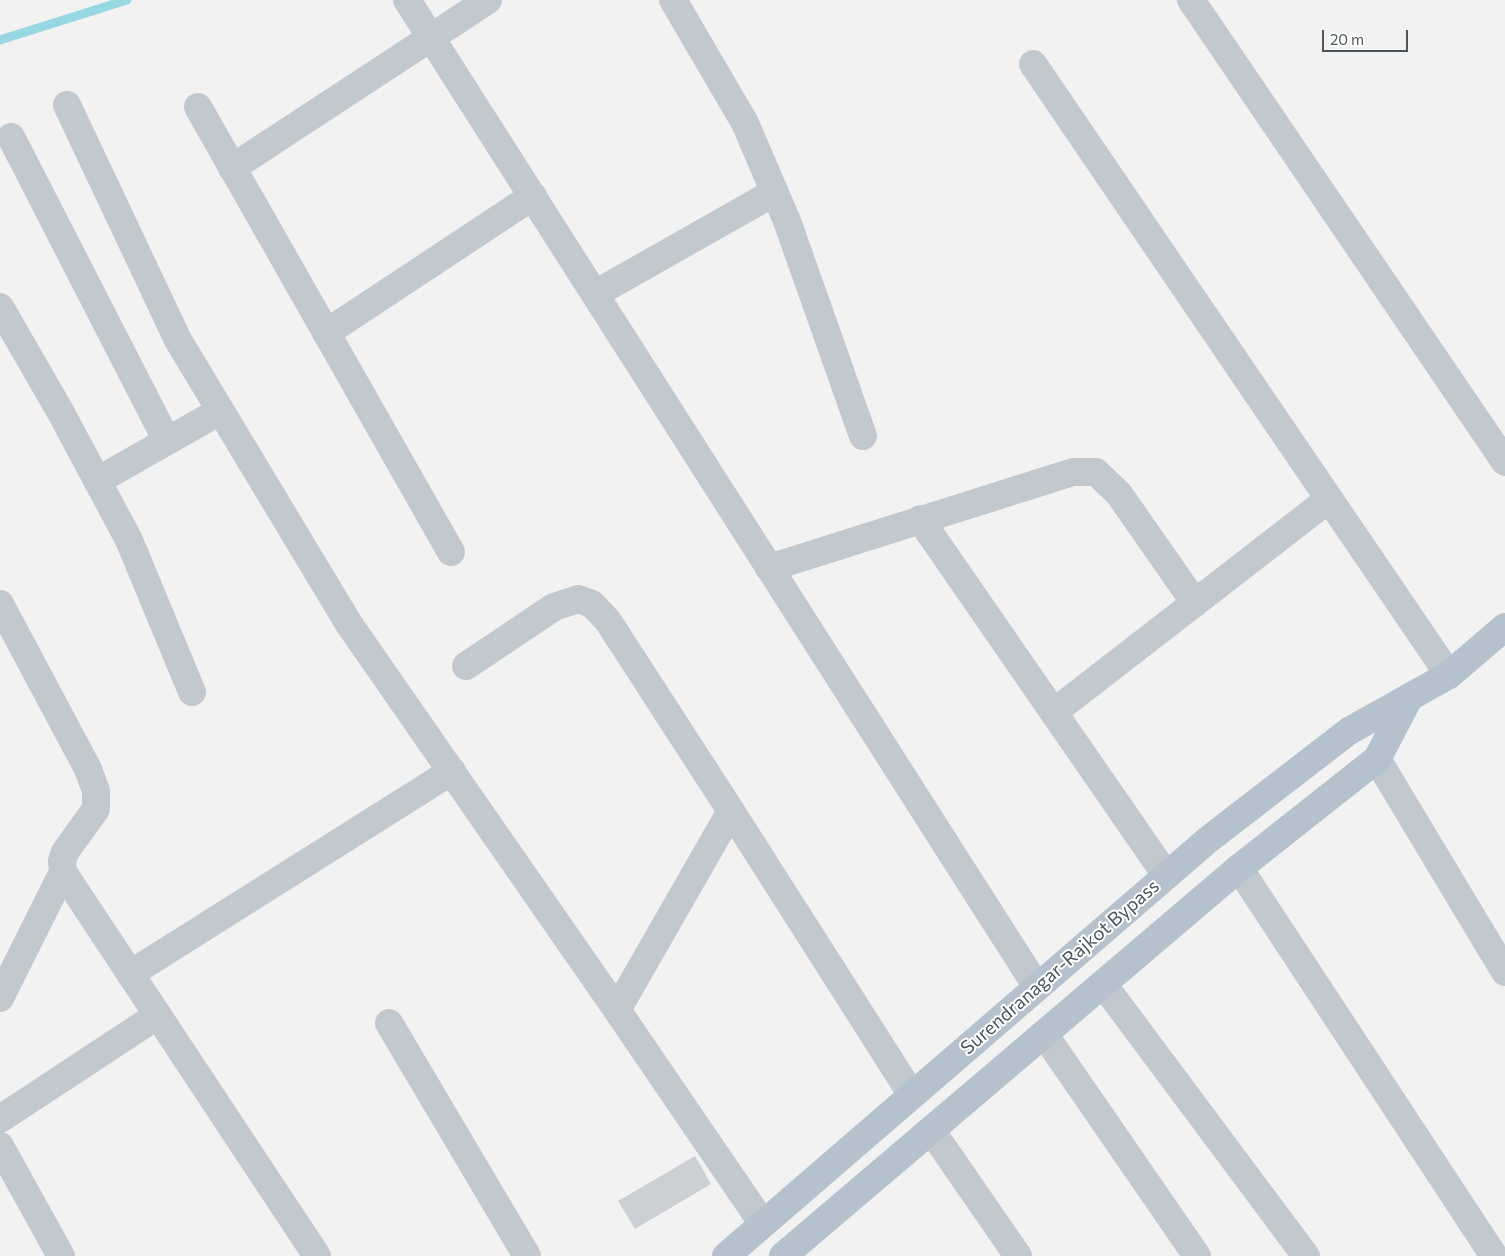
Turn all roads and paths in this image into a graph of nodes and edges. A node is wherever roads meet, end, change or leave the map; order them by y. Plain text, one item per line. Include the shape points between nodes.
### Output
1 (407, 0) edge
2 (488, 0) edge
3 (674, 0) edge
4 (1191, 0) edge
5 (432, 38) junction
6 (1033, 64) dead end
7 (67, 105) dead end
8 (198, 107) dead end
9 (11, 137) dead end
10 (232, 168) junction
11 (775, 192) junction
12 (533, 196) junction
13 (595, 294) junction
14 (0, 307) edge
15 (326, 333) junction
16 (220, 411) junction
17 (863, 436) dead end
18 (167, 441) junction
19 (1505, 462) edge
20 (97, 481) junction
21 (1329, 499) junction
22 (920, 519) junction
23 (451, 552) dead end
24 (769, 568) junction
25 (1195, 603) junction
26 (0, 604) edge
27 (1505, 627) edge
28 (466, 666) dead end
29 (1449, 675) junction
30 (192, 692) dead end
31 (1409, 698) junction
32 (1054, 712) junction
33 (1377, 759) junction
34 (452, 771) junction
35 (731, 811) junction
36 (1239, 868) junction
37 (63, 872) junction
38 (1166, 875) junction
39 (1505, 972) edge
40 (130, 974) junction
41 (1102, 984) junction
42 (1037, 987) junction
43 (0, 998) edge
44 (618, 1010) junction
45 (158, 1015) junction
46 (389, 1023) dead end
47 (1044, 1034) junction
48 (912, 1095) junction
49 (0, 1119) edge
50 (931, 1130) junction
51 (0, 1146) edge
52 (763, 1224) junction
53 (61, 1256) edge
54 (317, 1256) edge
55 (528, 1256) edge
56 (726, 1256) edge
57 (783, 1256) edge
58 (1018, 1256) edge
59 (1197, 1256) edge
60 (1306, 1256) edge
61 (1494, 1256) edge

1 - 5 street
2 - 5 street
3 - 11 street via 745,123
4 - 19 street
5 - 10 street
5 - 12 street
6 - 21 street
7 - 16 street via 178,340
8 - 10 street
9 - 18 street
10 - 15 street
11 - 13 street
11 - 17 street
12 - 13 street
12 - 15 street
13 - 24 street
14 - 20 street
15 - 23 street
16 - 18 street
16 - 34 street via 349,624
18 - 20 street
20 - 30 street via 129,540
21 - 25 street
21 - 29 street
22 - 24 street
22 - 25 street via 1073,472 1096,472 1119,494
22 - 32 street
24 - 42 street
25 - 32 street
26 - 37 street via 88,769 96,791 96,809 65,852
27 - 29 main road, Surendranagar-Rajkot Bypass
28 - 35 street via 554,607 578,599 592,604 608,621
29 - 31 main road, Surendranagar-Rajkot Bypass
31 - 33 main road, Surendranagar-Rajkot Bypass
31 - 38 main road, Surendranagar-Rajkot Bypass via 1349,731
32 - 38 street
33 - 36 main road, Surendranagar-Rajkot Bypass
33 - 39 street
34 - 40 street
34 - 44 street
35 - 44 street
35 - 48 street
36 - 41 main road, Surendranagar-Rajkot Bypass
36 - 61 street
37 - 40 street
37 - 43 street
38 - 42 main road, Surendranagar-Rajkot Bypass
40 - 45 street
41 - 47 main road, Surendranagar-Rajkot Bypass
41 - 60 street
42 - 48 main road, Surendranagar-Rajkot Bypass
44 - 52 street
45 - 49 street
45 - 54 street
46 - 55 street
47 - 50 main road, Surendranagar-Rajkot Bypass
47 - 59 street
48 - 52 main road, Surendranagar-Rajkot Bypass
50 - 57 main road, Surendranagar-Rajkot Bypass
50 - 58 street
51 - 53 street
52 - 56 main road, Surendranagar-Rajkot Bypass

